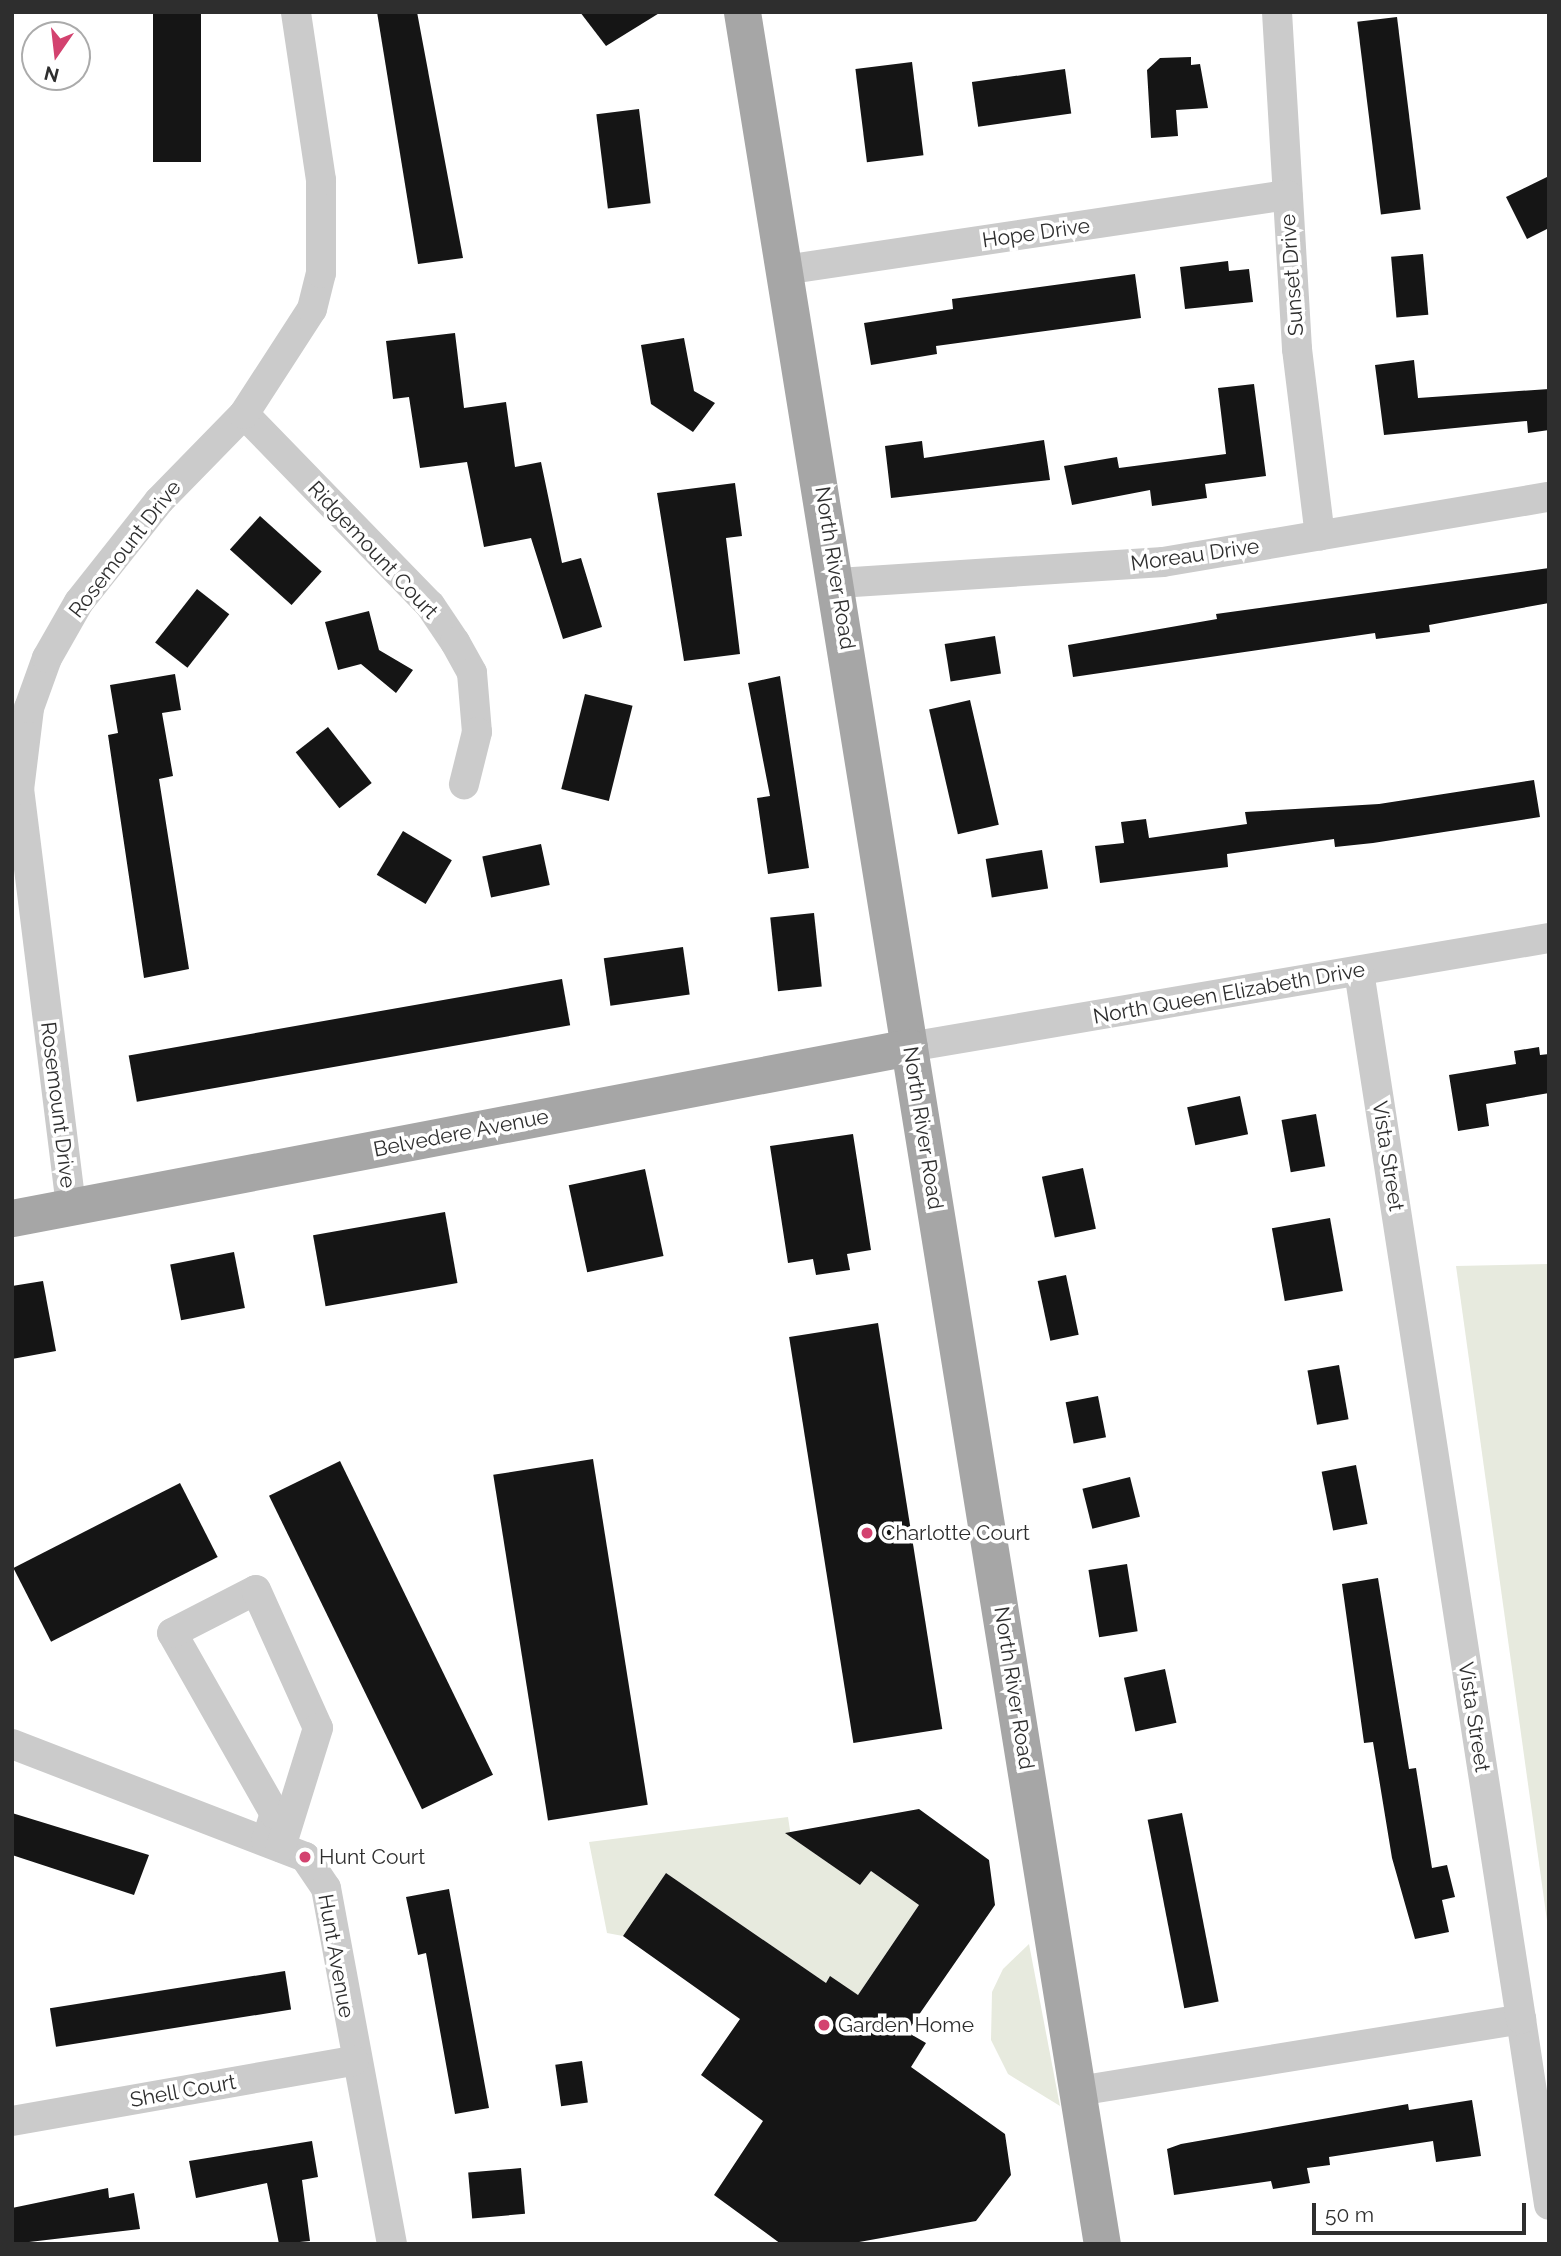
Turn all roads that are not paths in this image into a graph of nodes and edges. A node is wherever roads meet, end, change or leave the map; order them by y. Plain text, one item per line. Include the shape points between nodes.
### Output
1 (296, 12) edge
2 (742, 12) edge
3 (1277, 12) edge
4 (1287, 195) junction
5 (784, 270) junction
6 (244, 414) junction
7 (1549, 496) edge
8 (1320, 536) junction
9 (838, 583) junction
10 (464, 784) dead end
11 (16, 791) edge
12 (1549, 938) edge
13 (1359, 971) junction
14 (909, 1047) junction
15 (71, 1206) junction
16 (12, 1218) edge
17 (12, 1744) edge
18 (273, 1844) junction
19 (1521, 2019) junction
20 (354, 2061) junction
21 (1078, 2091) junction
22 (12, 2120) edge
23 (1549, 2205) edge
24 (392, 2244) edge
25 (1102, 2244) edge

1 - 6 street, Rosemount Drive via 321,180 321,273 312,309
2 - 5 main road, North River Road
3 - 4 street, Sunset Drive
4 - 5 street, Hope Drive
4 - 8 street, Sunset Drive via 1297,349
5 - 9 main road, North River Road
6 - 10 street, Ridgemount Court via 430,605 454,642 472,673 477,732
6 - 11 street, Rosemount Drive via 159,500 79,602 47,658 29,708
7 - 8 street, Moreau Drive
8 - 9 street, Moreau Drive via 1163,562
9 - 14 main road, North River Road
11 - 15 street, Rosemount Drive
12 - 13 street, North Queen Elizabeth Drive
13 - 14 street, North Queen Elizabeth Drive
13 - 19 street, Vista Street
14 - 15 main road, Belvedere Avenue
14 - 21 main road, North River Road
15 - 16 main road, Belvedere Avenue
17 - 18 street, Hunt Avenue
18 - 18 street via 318,1728 256,1590 172,1633 275,1814
18 - 20 street, Hunt Avenue via 305,1857 326,1888
19 - 21 street
19 - 23 street, Vista Street
20 - 22 street, Shell Court
20 - 24 street, Hunt Avenue
21 - 25 main road, North River Road

